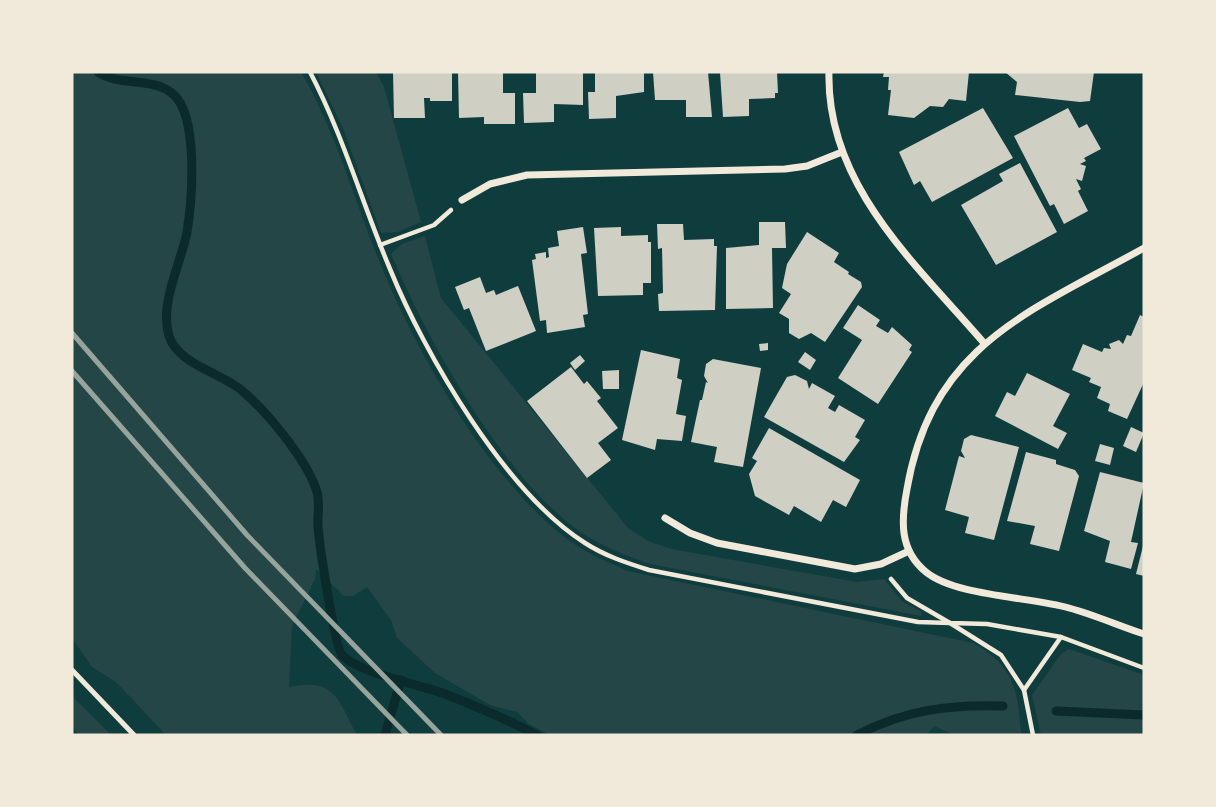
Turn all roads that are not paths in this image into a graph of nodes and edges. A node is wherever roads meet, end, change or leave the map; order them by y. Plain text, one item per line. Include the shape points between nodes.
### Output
1 (829, 72) edge
2 (842, 152) junction
3 (462, 200) road end
4 (1144, 248) edge
5 (985, 343) junction
6 (665, 518) dead end
7 (909, 551) junction
8 (1144, 634) edge
9 (72, 670) edge
10 (134, 735) edge

1 - 2 street
2 - 3 street via 785,169 527,174 490,184
2 - 5 street via 870,209
4 - 5 street via 1024,315
5 - 7 street via 940,395 916,445 902,519
6 - 7 street via 717,543 855,569
7 - 8 street via 939,580 1070,608
9 - 10 lane

